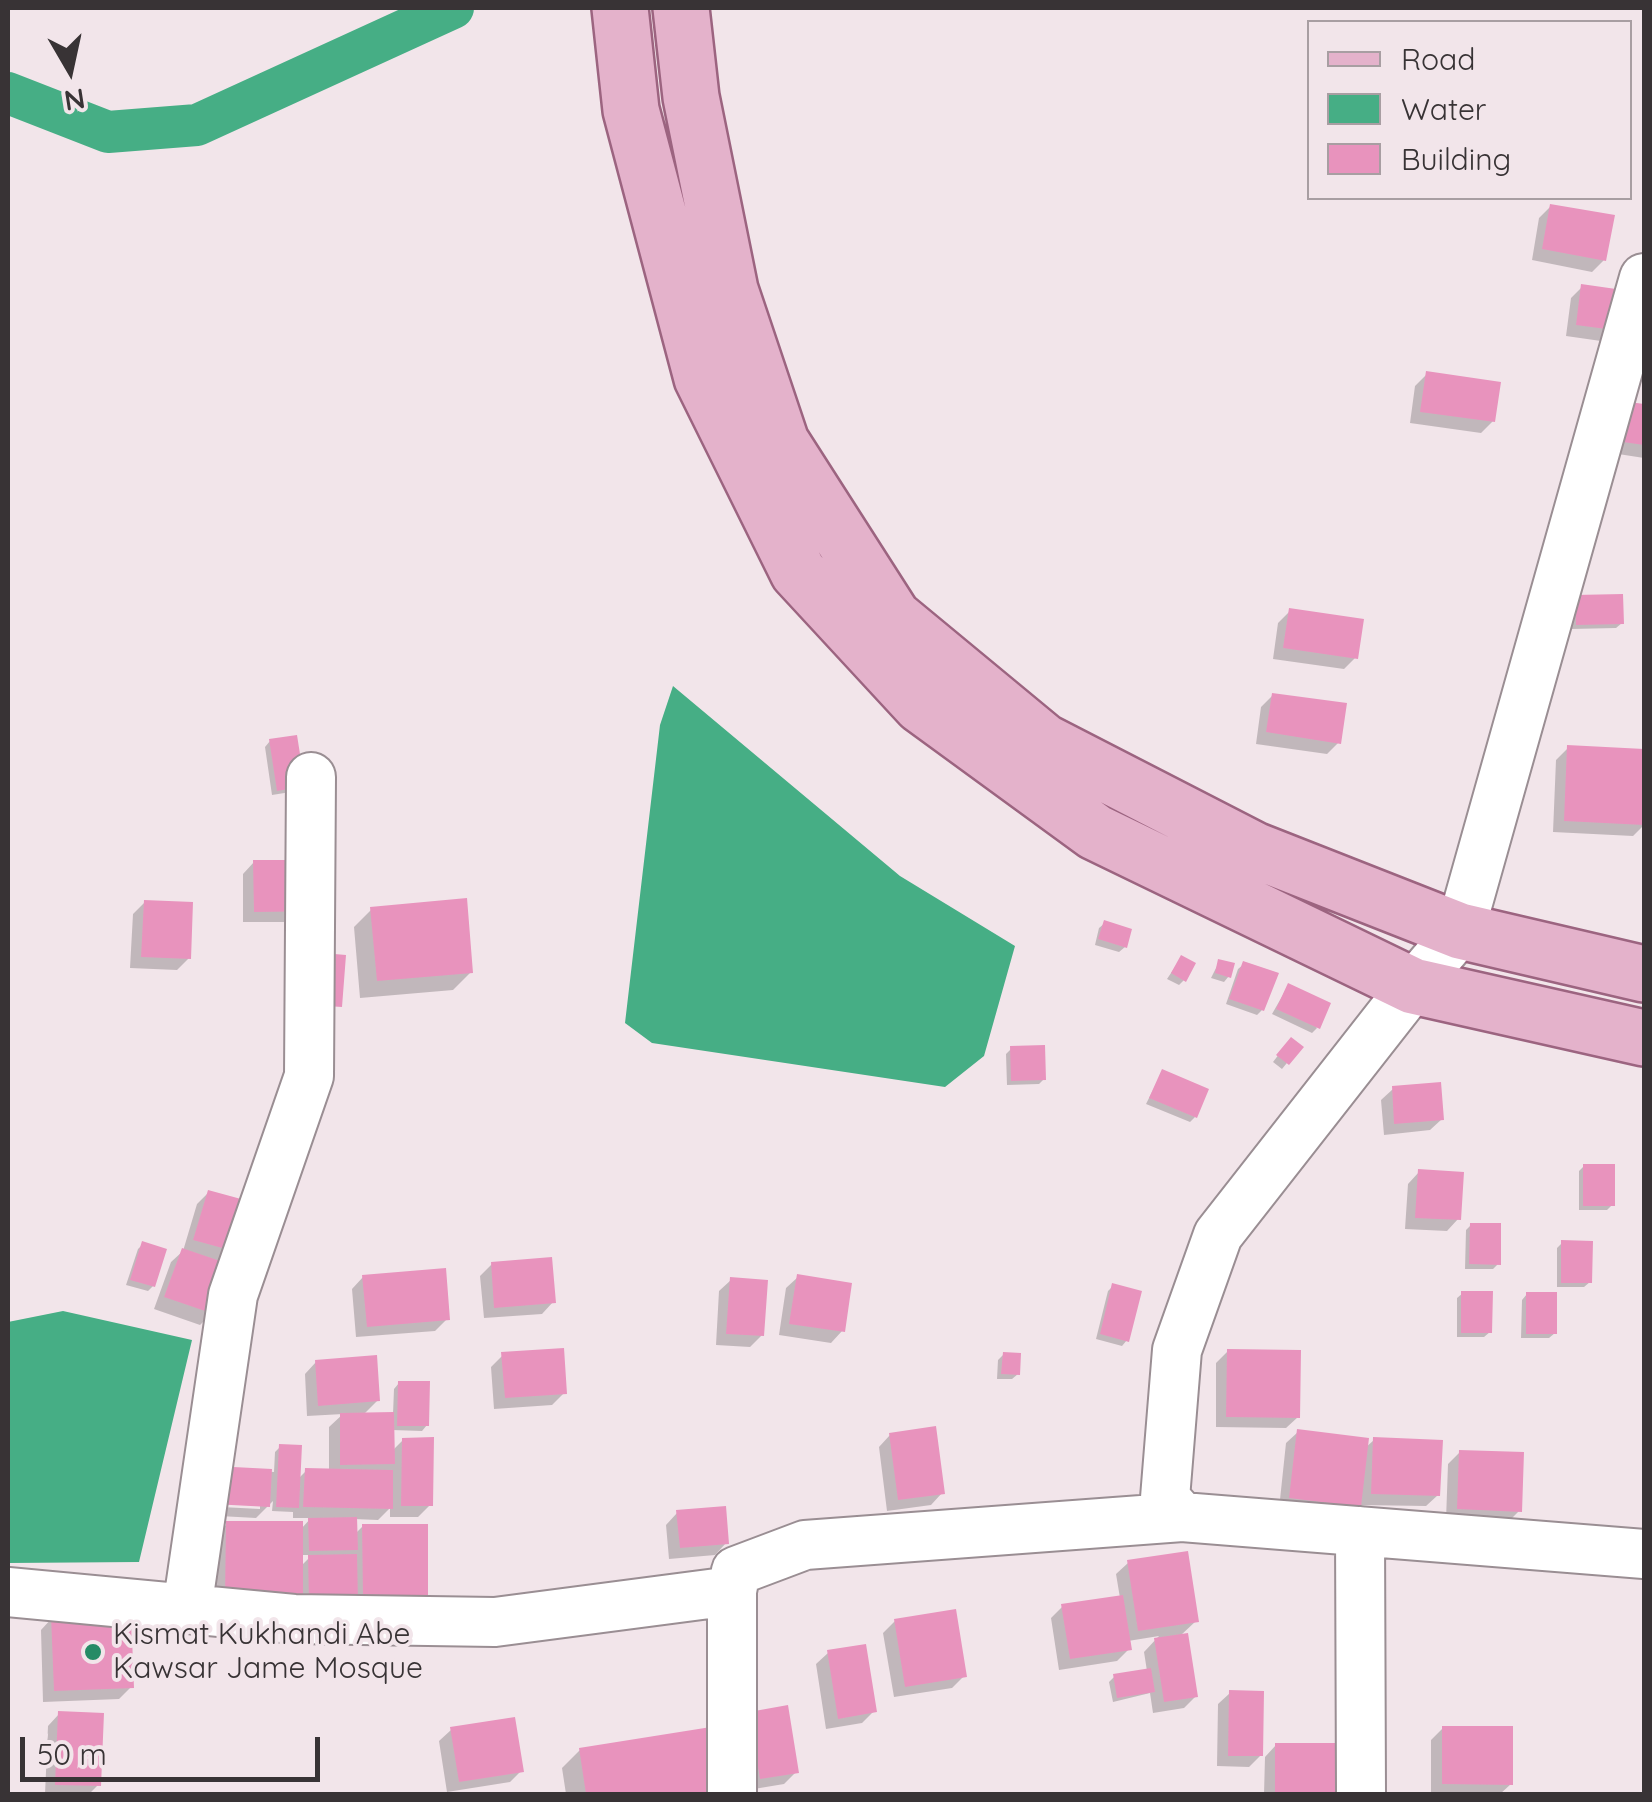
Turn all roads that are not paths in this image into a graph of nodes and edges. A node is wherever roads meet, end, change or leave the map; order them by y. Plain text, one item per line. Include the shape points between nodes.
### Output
1 (620, 8) edge
2 (681, 8) edge
3 (1644, 278) edge
4 (311, 777) dead end
5 (1460, 931) junction
6 (1644, 974) edge
7 (1413, 986) junction
8 (1644, 1038) edge
9 (1182, 1517) junction
10 (1360, 1532) junction
11 (1644, 1554) edge
12 (732, 1590) junction
13 (8, 1592) edge
14 (187, 1609) junction
15 (732, 1794) edge
16 (1361, 1794) edge

1 - 7 main road via 632,110 702,378 798,572 921,705 1096,832
2 - 5 main road via 691,96 730,290 781,442 893,616 1044,742 1254,850
3 - 5 street
4 - 14 street via 309,1076 233,1295
5 - 6 main road
5 - 7 street
7 - 8 main road
7 - 9 street via 1218,1235 1178,1350 1165,1498
9 - 10 street
9 - 12 street via 805,1545 736,1571
10 - 11 street
10 - 16 street
12 - 14 street via 495,1622 294,1620
12 - 15 street
13 - 14 street

